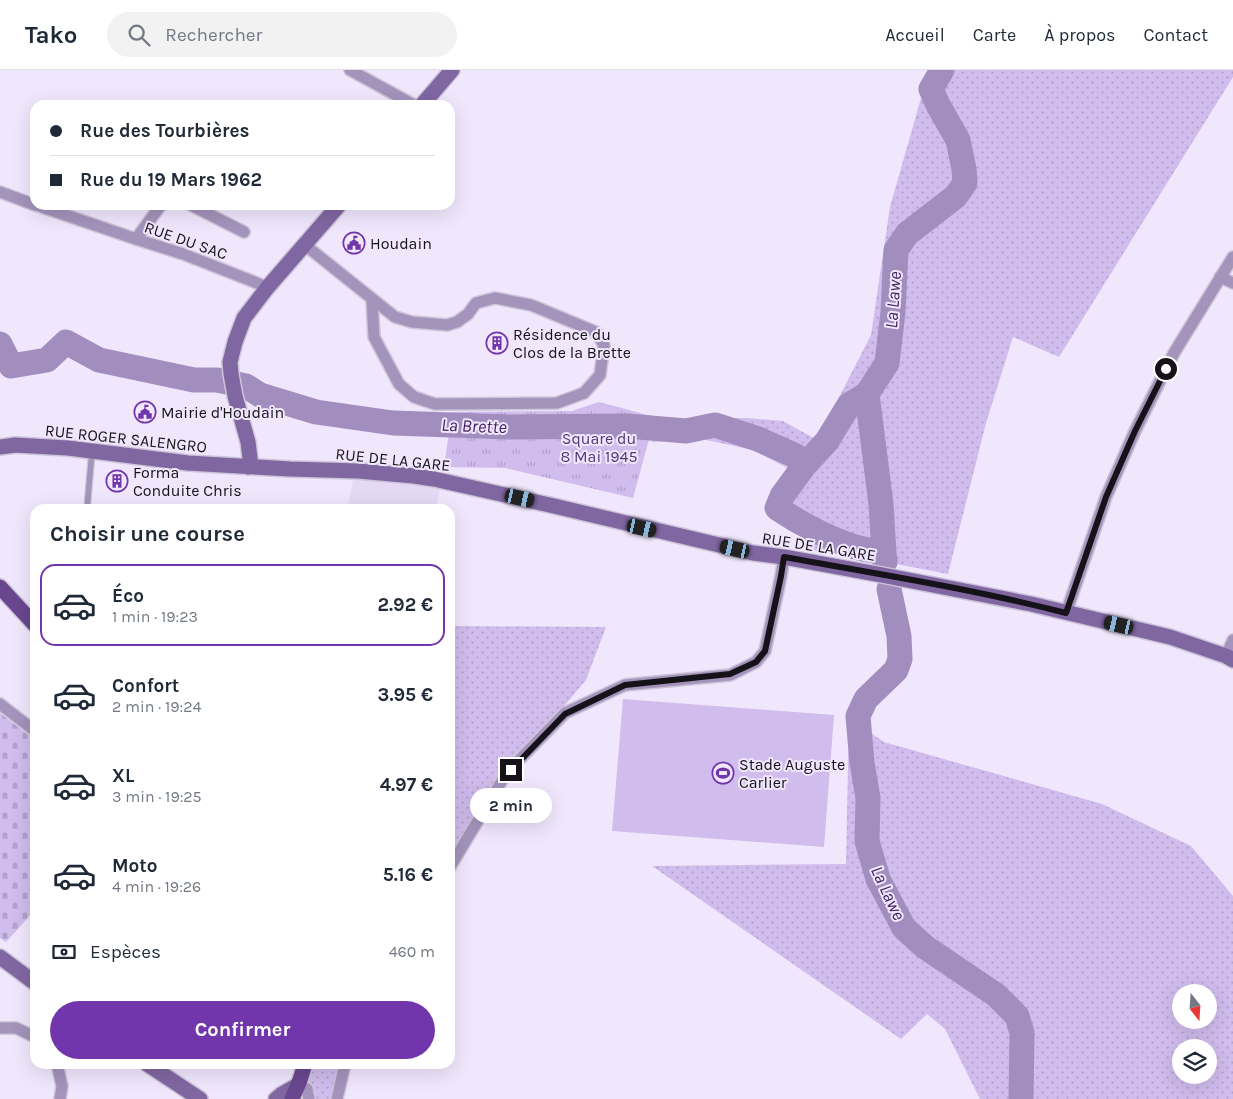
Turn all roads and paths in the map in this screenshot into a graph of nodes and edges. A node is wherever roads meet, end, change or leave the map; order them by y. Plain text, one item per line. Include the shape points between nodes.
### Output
1 (350, 70) edge
2 (452, 70) edge
3 (405, 100) edge
4 (426, 100) edge
5 (0, 192) edge
6 (30, 203) edge
7 (50, 210) edge
8 (74, 210) edge
9 (157, 210) edge
10 (201, 210) edge
11 (335, 210) edge
12 (73, 218) junction
13 (244, 232) dead end
14 (136, 239) junction
15 (305, 245) junction
16 (1233, 257) edge
17 (1220, 277) junction
18 (1233, 283) edge
19 (267, 288) junction
20 (372, 300) junction
21 (0, 447) edge
22 (92, 451) junction
23 (248, 467) junction
24 (88, 504) edge
25 (784, 557) junction
26 (0, 587) edge
27 (1066, 613) junction
28 (30, 620) edge
29 (1233, 640) edge
30 (1229, 658) edge
31 (0, 704) edge
32 (30, 728) edge
33 (455, 859) edge
34 (0, 957) edge
35 (30, 979) edge
36 (0, 1028) edge
37 (30, 1035) edge
38 (58, 1069) edge
39 (154, 1069) edge
40 (303, 1069) edge
41 (344, 1069) edge
42 (298, 1085) junction
43 (196, 1097) edge
44 (60, 1099) edge
45 (208, 1099) edge
46 (276, 1099) edge
47 (292, 1099) edge
48 (309, 1099) edge
49 (337, 1099) edge

1 - 3 street
2 - 4 main road
5 - 6 street, RUE DU SAC
7 - 12 street, RUE DU SAC
8 - 12 street
9 - 14 street
10 - 13 street
11 - 15 main road
12 - 14 street, RUE DU SAC
14 - 19 street, RUE DU SAC
15 - 19 main road
15 - 20 street
16 - 17 street
17 - 18 street
17 - 27 street via 1174,353 1135,431 1106,497
19 - 23 main road via 244,318 230,362 230,374 248,442
20 - 20 street via 374,337 399,384 414,397 428,402 557,403 584,393 600,375 604,345 596,332 531,305 495,298 476,303 468,314 447,325 395,318
21 - 22 main road, RUE ROGER SALENGRO via 27,445
22 - 23 main road, RUE ROGER SALENGRO
22 - 24 lane
23 - 25 main road, RUE DE LA GARE via 358,471 445,481 753,553
25 - 27 main road, RUE DE LA GARE
25 - 33 street via 765,651 756,662 730,674 625,685 565,714 503,779
26 - 28 main road
27 - 30 main road, RUE DE LA GARE via 1170,637
29 - 30 street
31 - 32 street
34 - 35 main road
36 - 37 street via 16,1028
38 - 44 street via 62,1086
39 - 43 main road
40 - 42 main road
41 - 49 street
42 - 46 main road
42 - 47 main road
42 - 48 street via 307,1090
43 - 45 main road

